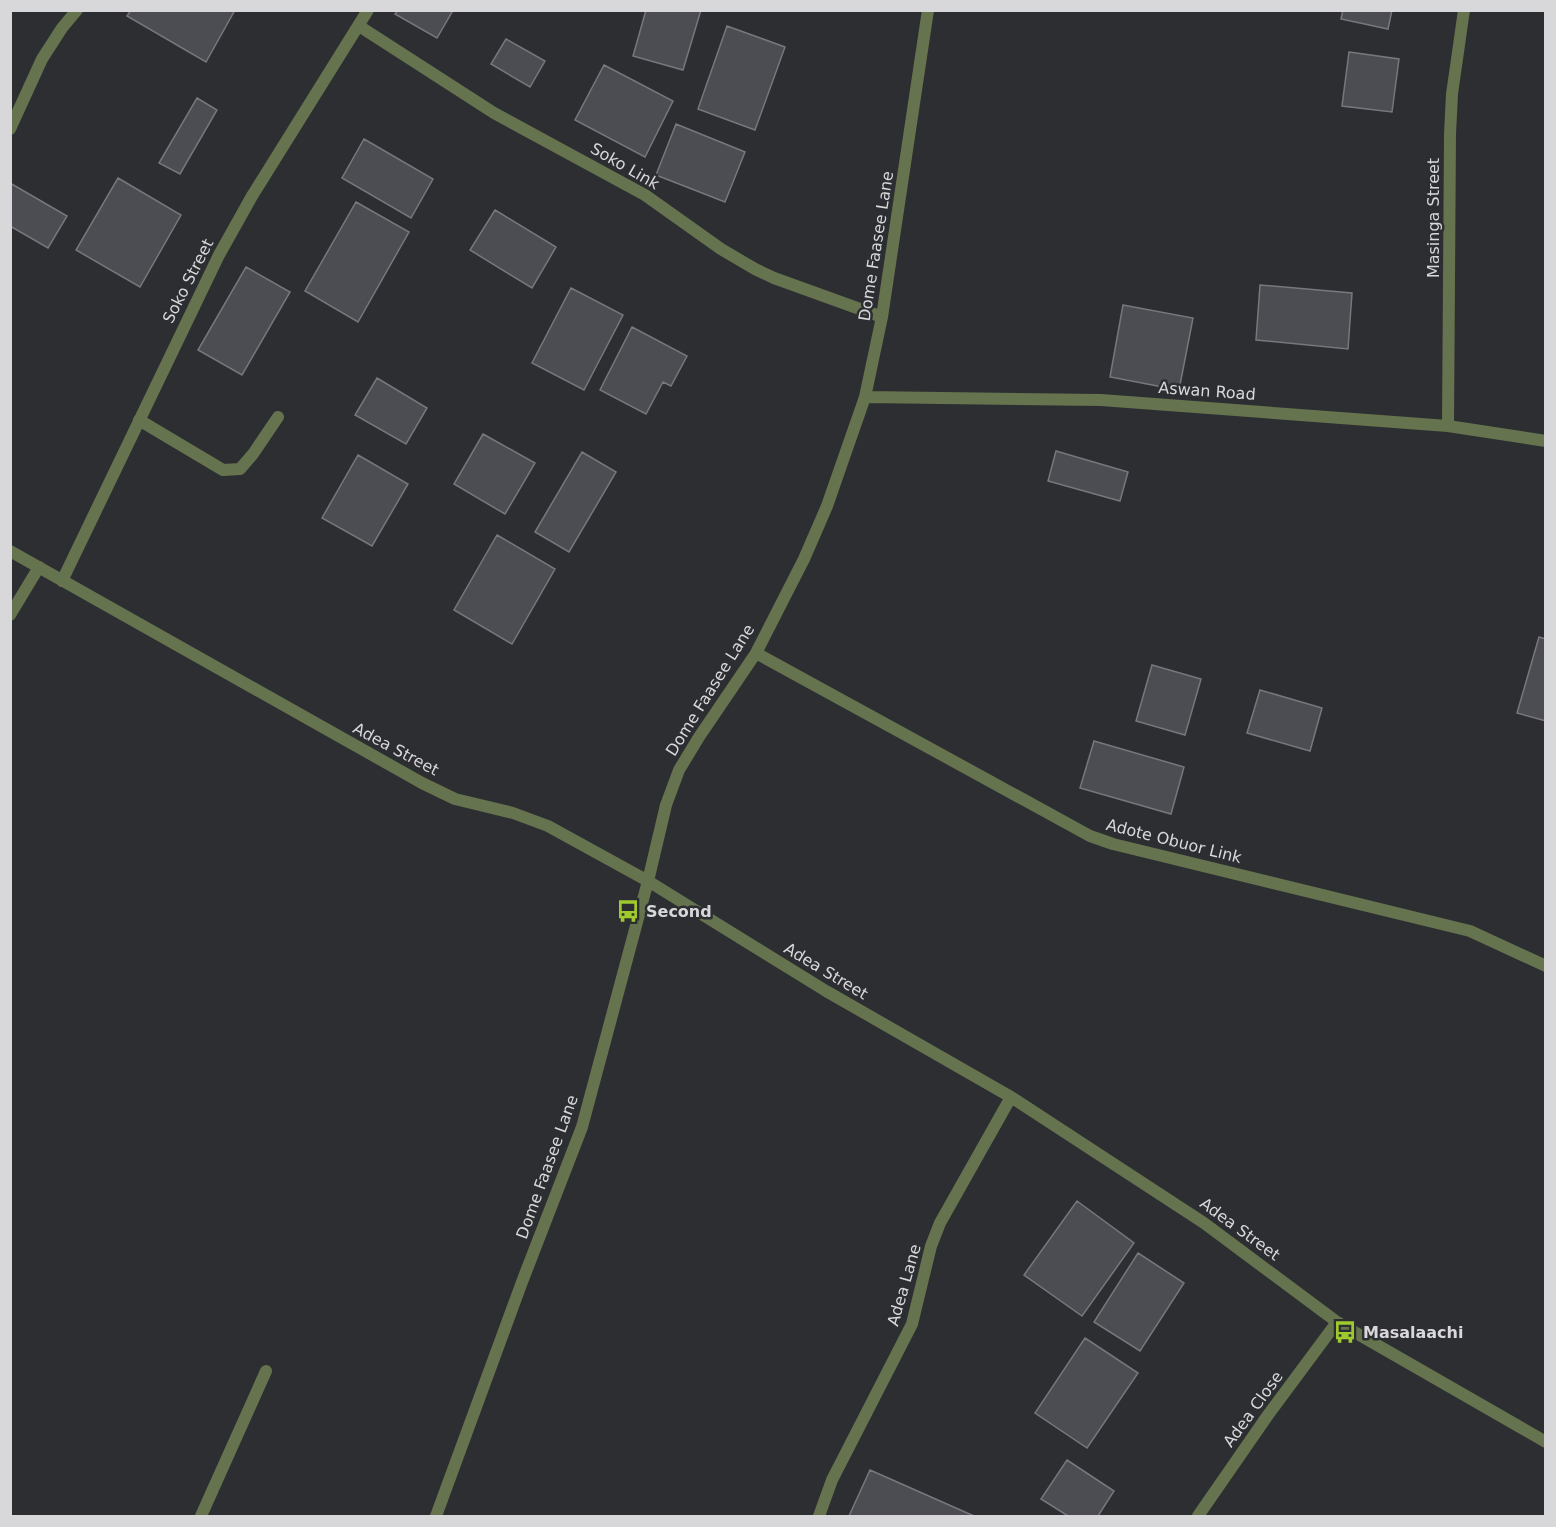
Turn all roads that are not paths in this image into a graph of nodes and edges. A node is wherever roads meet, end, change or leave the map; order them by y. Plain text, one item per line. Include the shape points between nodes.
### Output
1 (77, 10) edge
2 (368, 10) edge
3 (928, 10) edge
4 (1464, 10) edge
5 (359, 26) junction
6 (10, 129) edge
7 (882, 317) junction
8 (865, 397) junction
9 (278, 417) dead end
10 (139, 420) junction
11 (1448, 426) junction
12 (1545, 441) edge
13 (10, 551) edge
14 (39, 567) junction
15 (62, 581) junction
16 (10, 615) edge
17 (756, 653) junction
18 (648, 881) junction
19 (1545, 966) edge
20 (1011, 1097) junction
21 (1337, 1322) junction
22 (266, 1371) dead end
23 (1545, 1442) edge
24 (201, 1516) edge
25 (436, 1516) edge
26 (819, 1516) edge
27 (1198, 1516) edge

1 - 6 street via 42,59
2 - 5 street, Soko Street
3 - 7 street, Dome Faasee Lane
4 - 11 street, Masinga Street via 1450,134
5 - 7 street, Soko Link via 494,112 645,195 755,269
5 - 10 street, Soko Street via 236,226
7 - 8 street, Dome Faasee Lane
8 - 11 street, Aswan Road via 1101,400
8 - 17 street, Dome Faasee Lane via 827,506
9 - 10 street via 240,469 223,470
10 - 15 street, Soko Street
11 - 12 street, Aswan Road
13 - 14 street, Adea Street
14 - 15 street, Adea Street
14 - 16 street
15 - 18 street, Adea Street via 422,783 455,799 548,826
17 - 18 street, Dome Faasee Lane via 679,770 666,805
17 - 19 street, Adote Obuor Link via 1090,837 1470,931
18 - 20 street, Adea Street via 826,992
18 - 25 street, Dome Faasee Lane via 582,1127
20 - 21 street, Adea Street via 1204,1222
20 - 26 street, Adea Lane via 940,1223 912,1324 832,1480
21 - 23 street, Adea Street
21 - 27 street, Adea Close
22 - 24 street

